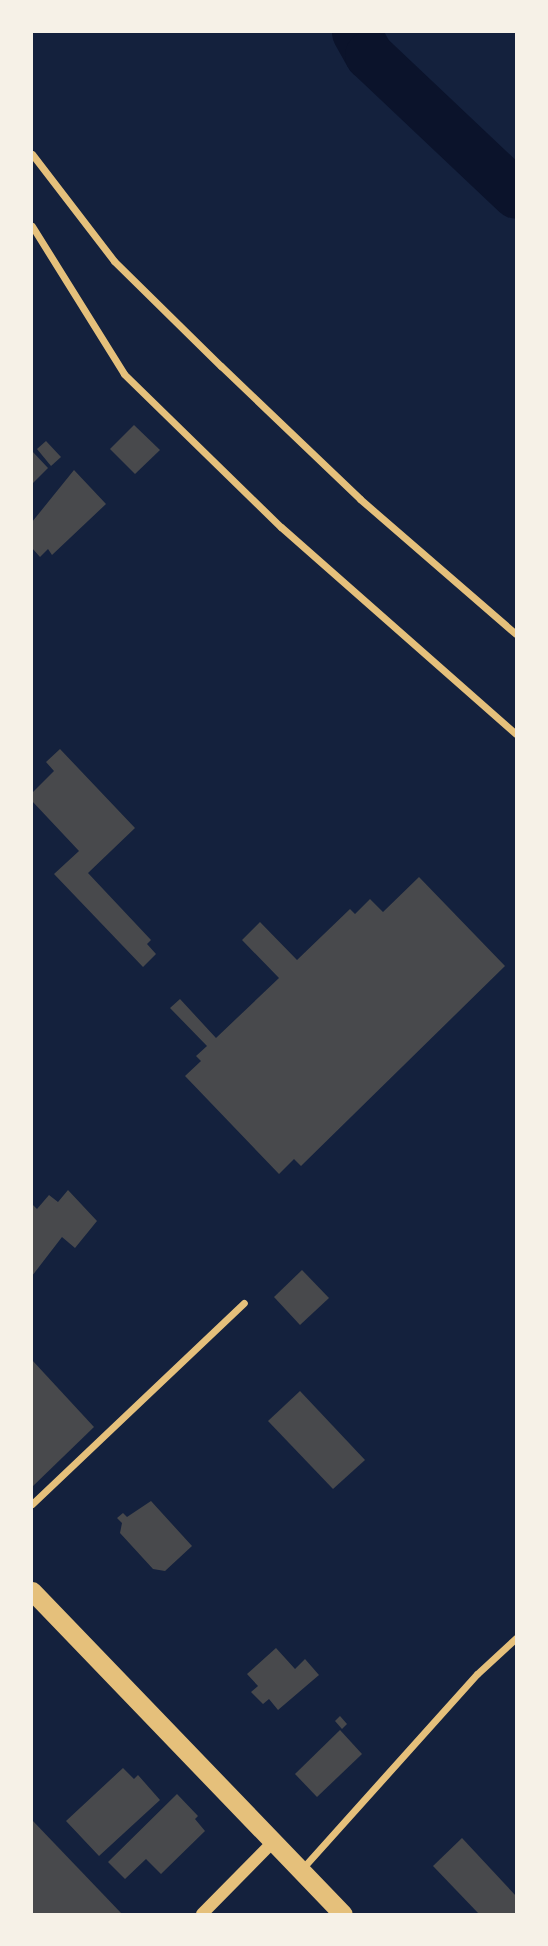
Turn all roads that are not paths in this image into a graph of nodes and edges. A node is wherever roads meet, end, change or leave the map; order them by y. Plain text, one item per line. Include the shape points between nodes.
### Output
1 (32, 154) edge
2 (32, 226) edge
3 (516, 634) edge
4 (516, 734) edge
5 (244, 1303) dead end
6 (32, 1504) edge
7 (32, 1591) edge
8 (516, 1638) edge
9 (274, 1841) junction
10 (301, 1871) junction
11 (202, 1914) edge
12 (343, 1914) edge

1 - 3 street via 114,261 360,499
2 - 4 street via 124,374 281,527
5 - 6 street
7 - 9 highway
8 - 10 street via 477,1674
9 - 10 highway
9 - 11 street
10 - 12 highway

